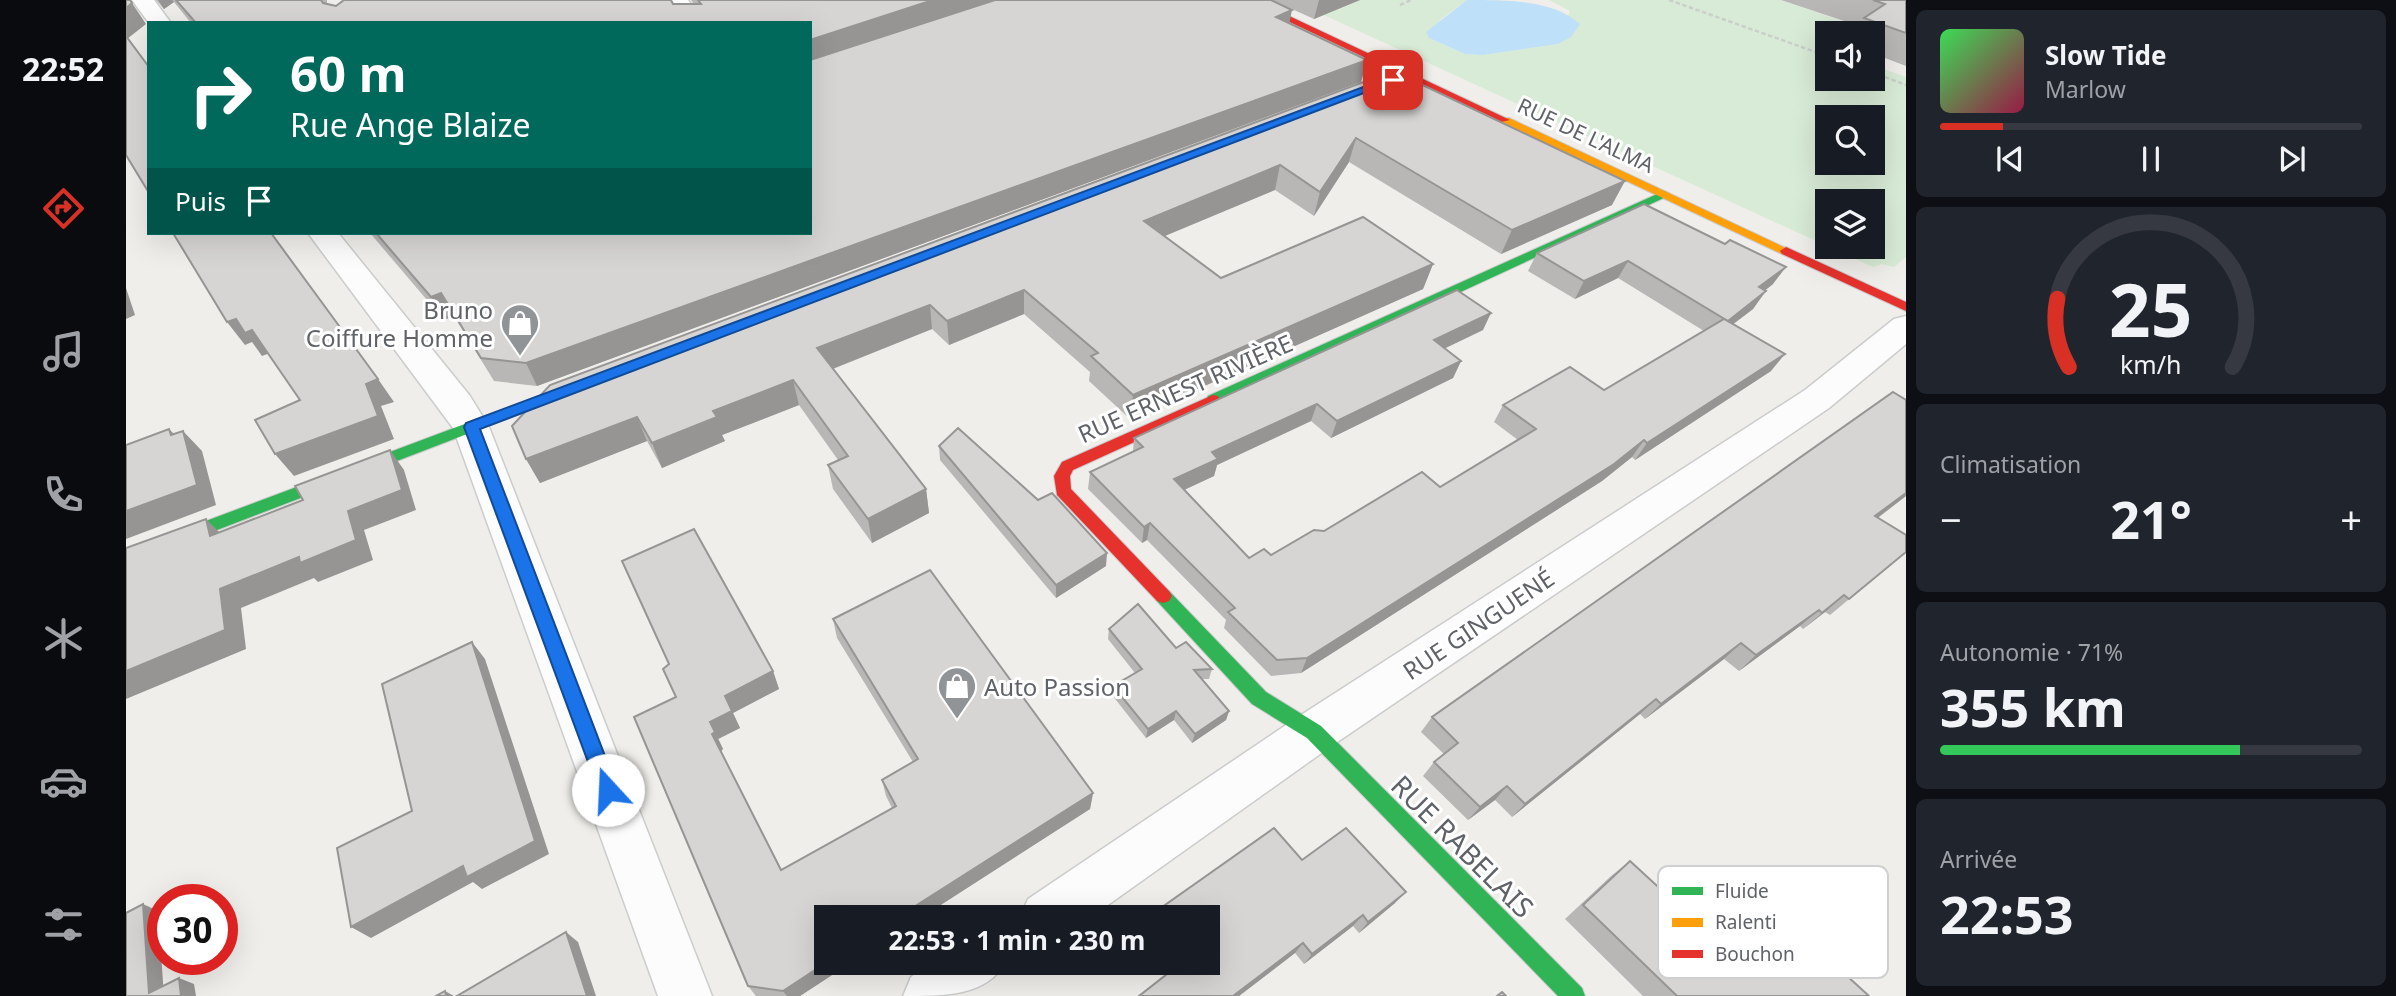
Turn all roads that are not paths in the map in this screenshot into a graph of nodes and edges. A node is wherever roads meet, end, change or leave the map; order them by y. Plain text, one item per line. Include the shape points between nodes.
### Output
1 (143, 0) edge
2 (677, 0) edge
3 (1248, 0) edge
4 (159, 21) edge
5 (691, 21) edge
6 (1406, 75) junction
7 (1385, 83) edge
8 (1664, 194) junction
9 (325, 235) edge
10 (1906, 307) edge
11 (1906, 327) edge
12 (600, 379) edge
13 (471, 427) junction
14 (126, 558) edge
15 (1314, 732) junction
16 (1063, 905) edge
17 (960, 975) edge
18 (685, 996) edge
19 (930, 996) edge
20 (1574, 996) edge

1 - 4 street
2 - 5 street
3 - 6 street, RUE DE L'ALMA
6 - 7 street
6 - 8 street, RUE DE L'ALMA
8 - 10 street, RUE DE L'ALMA
8 - 15 street, RUE ERNEST RIVIÈRE via 1067,466 1063,491 1259,698
9 - 13 street
11 - 15 street, RUE GINGUENÉ via 1817,399
12 - 13 street
13 - 14 street
13 - 18 street
15 - 16 street, RUE GINGUENÉ
15 - 20 street, RUE RABELAIS
17 - 19 street

